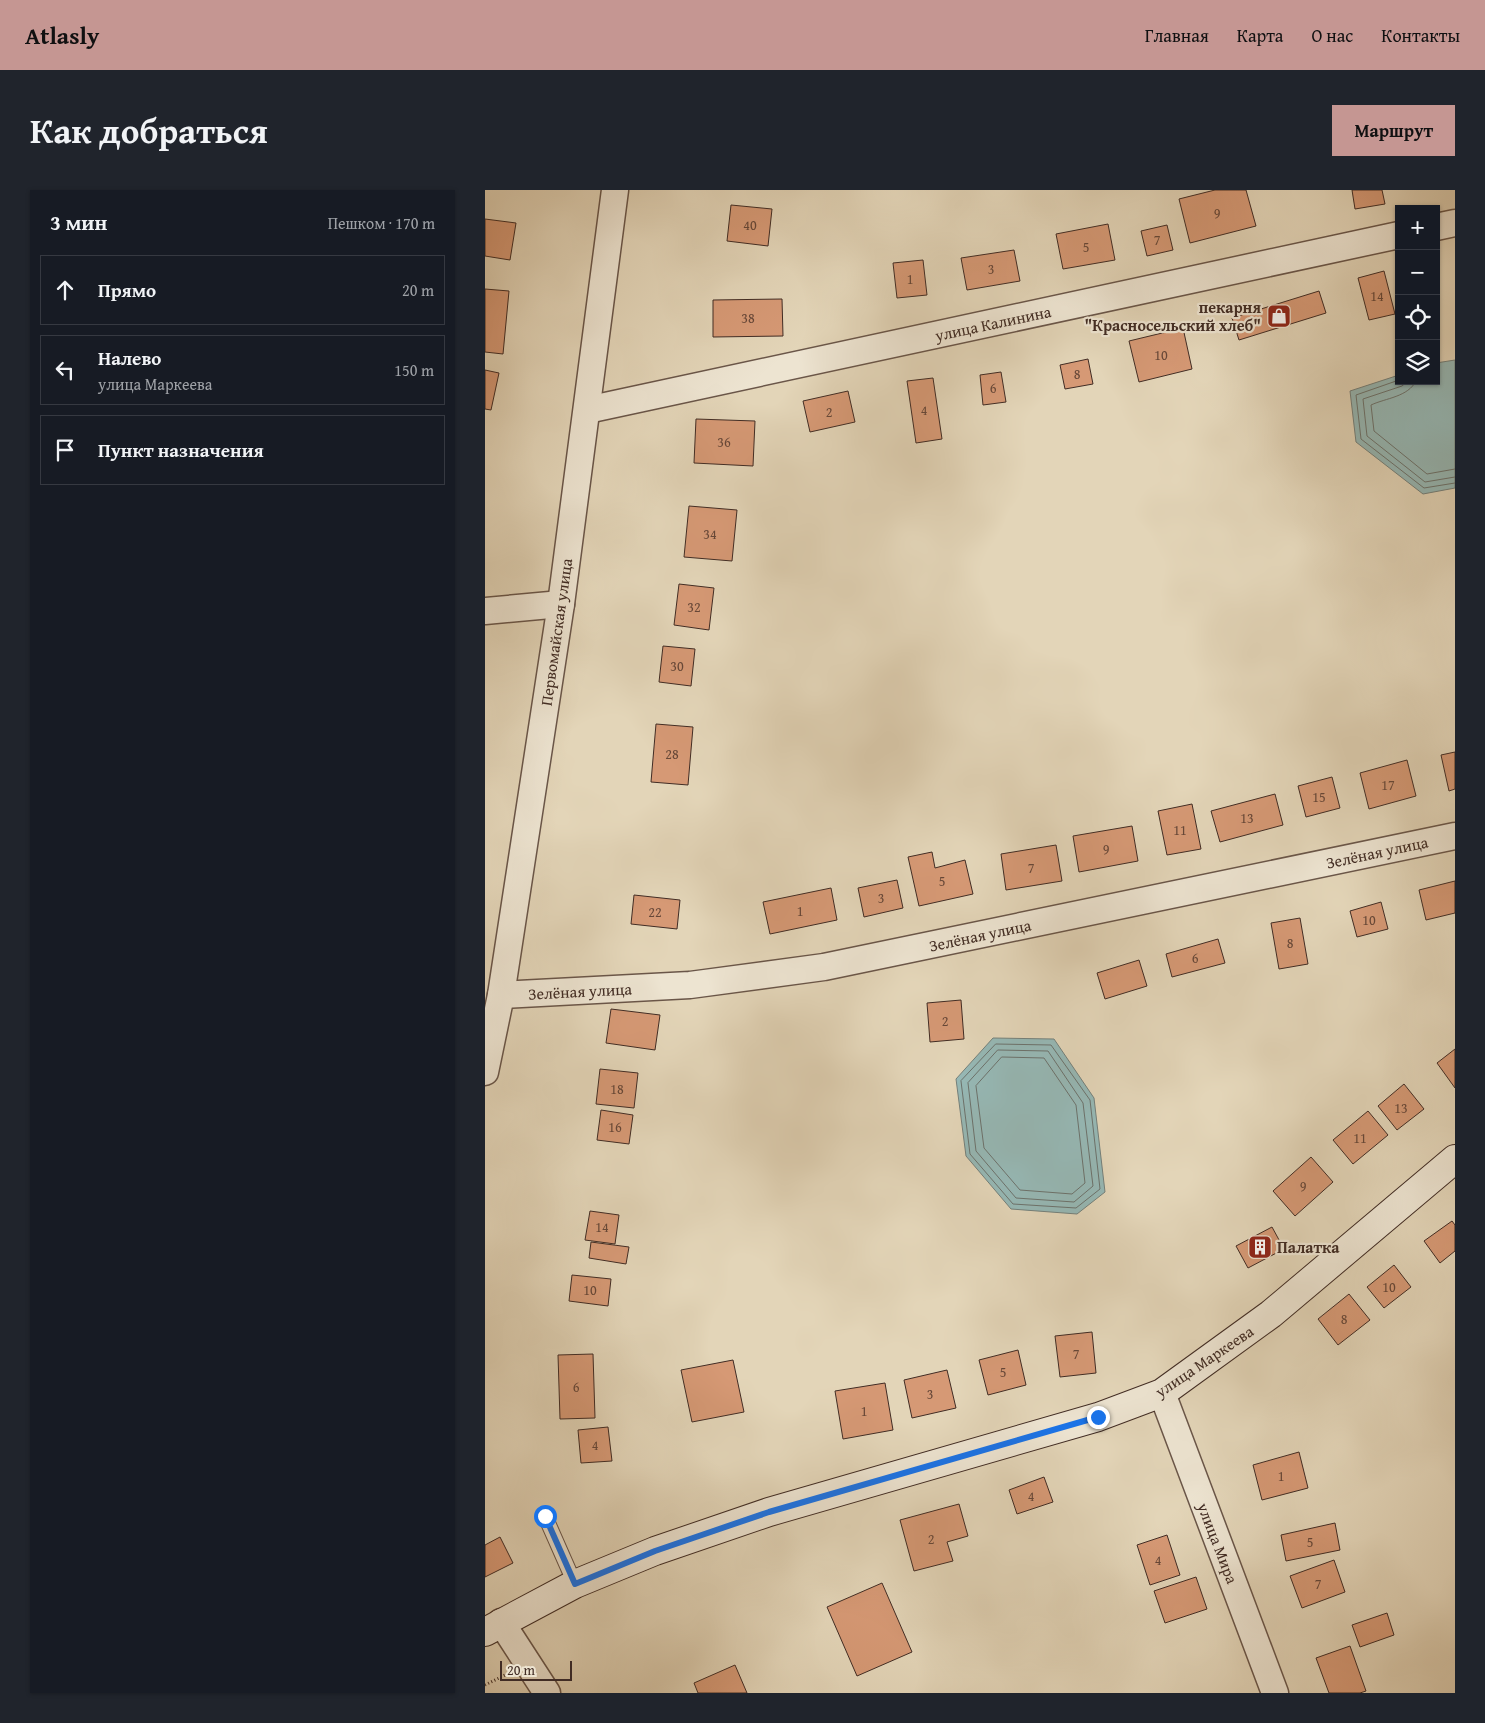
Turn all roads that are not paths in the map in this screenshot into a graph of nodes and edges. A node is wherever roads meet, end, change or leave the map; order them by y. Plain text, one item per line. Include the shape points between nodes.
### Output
1 (615, 190) edge
2 (1455, 223) edge
3 (1440, 226) edge
4 (1395, 236) edge
5 (587, 410) junction
6 (561, 604) junction
7 (485, 611) edge
8 (1455, 836) edge
9 (501, 995) junction
10 (485, 1072) edge
11 (1455, 1159) edge
12 (1161, 1393) junction
13 (545, 1516) dead end
14 (575, 1584) junction
15 (493, 1627) edge
16 (547, 1693) edge
17 (1275, 1693) edge

1 - 5 street, Первомайская улица
2 - 3 street
4 - 5 street, улица Калинина
5 - 6 street, Первомайская улица
6 - 7 street
6 - 9 street, Первомайская улица
8 - 9 street, Зелёная улица via 823,967 690,985
9 - 10 street, Первомайская улица
11 - 12 street, улица Маркеева via 1271,1314
12 - 14 street, улица Маркеева via 1098,1417 769,1512 655,1551
12 - 17 street, улица Мира
13 - 14 lane
14 - 15 street, улица Маркеева
15 - 16 street

